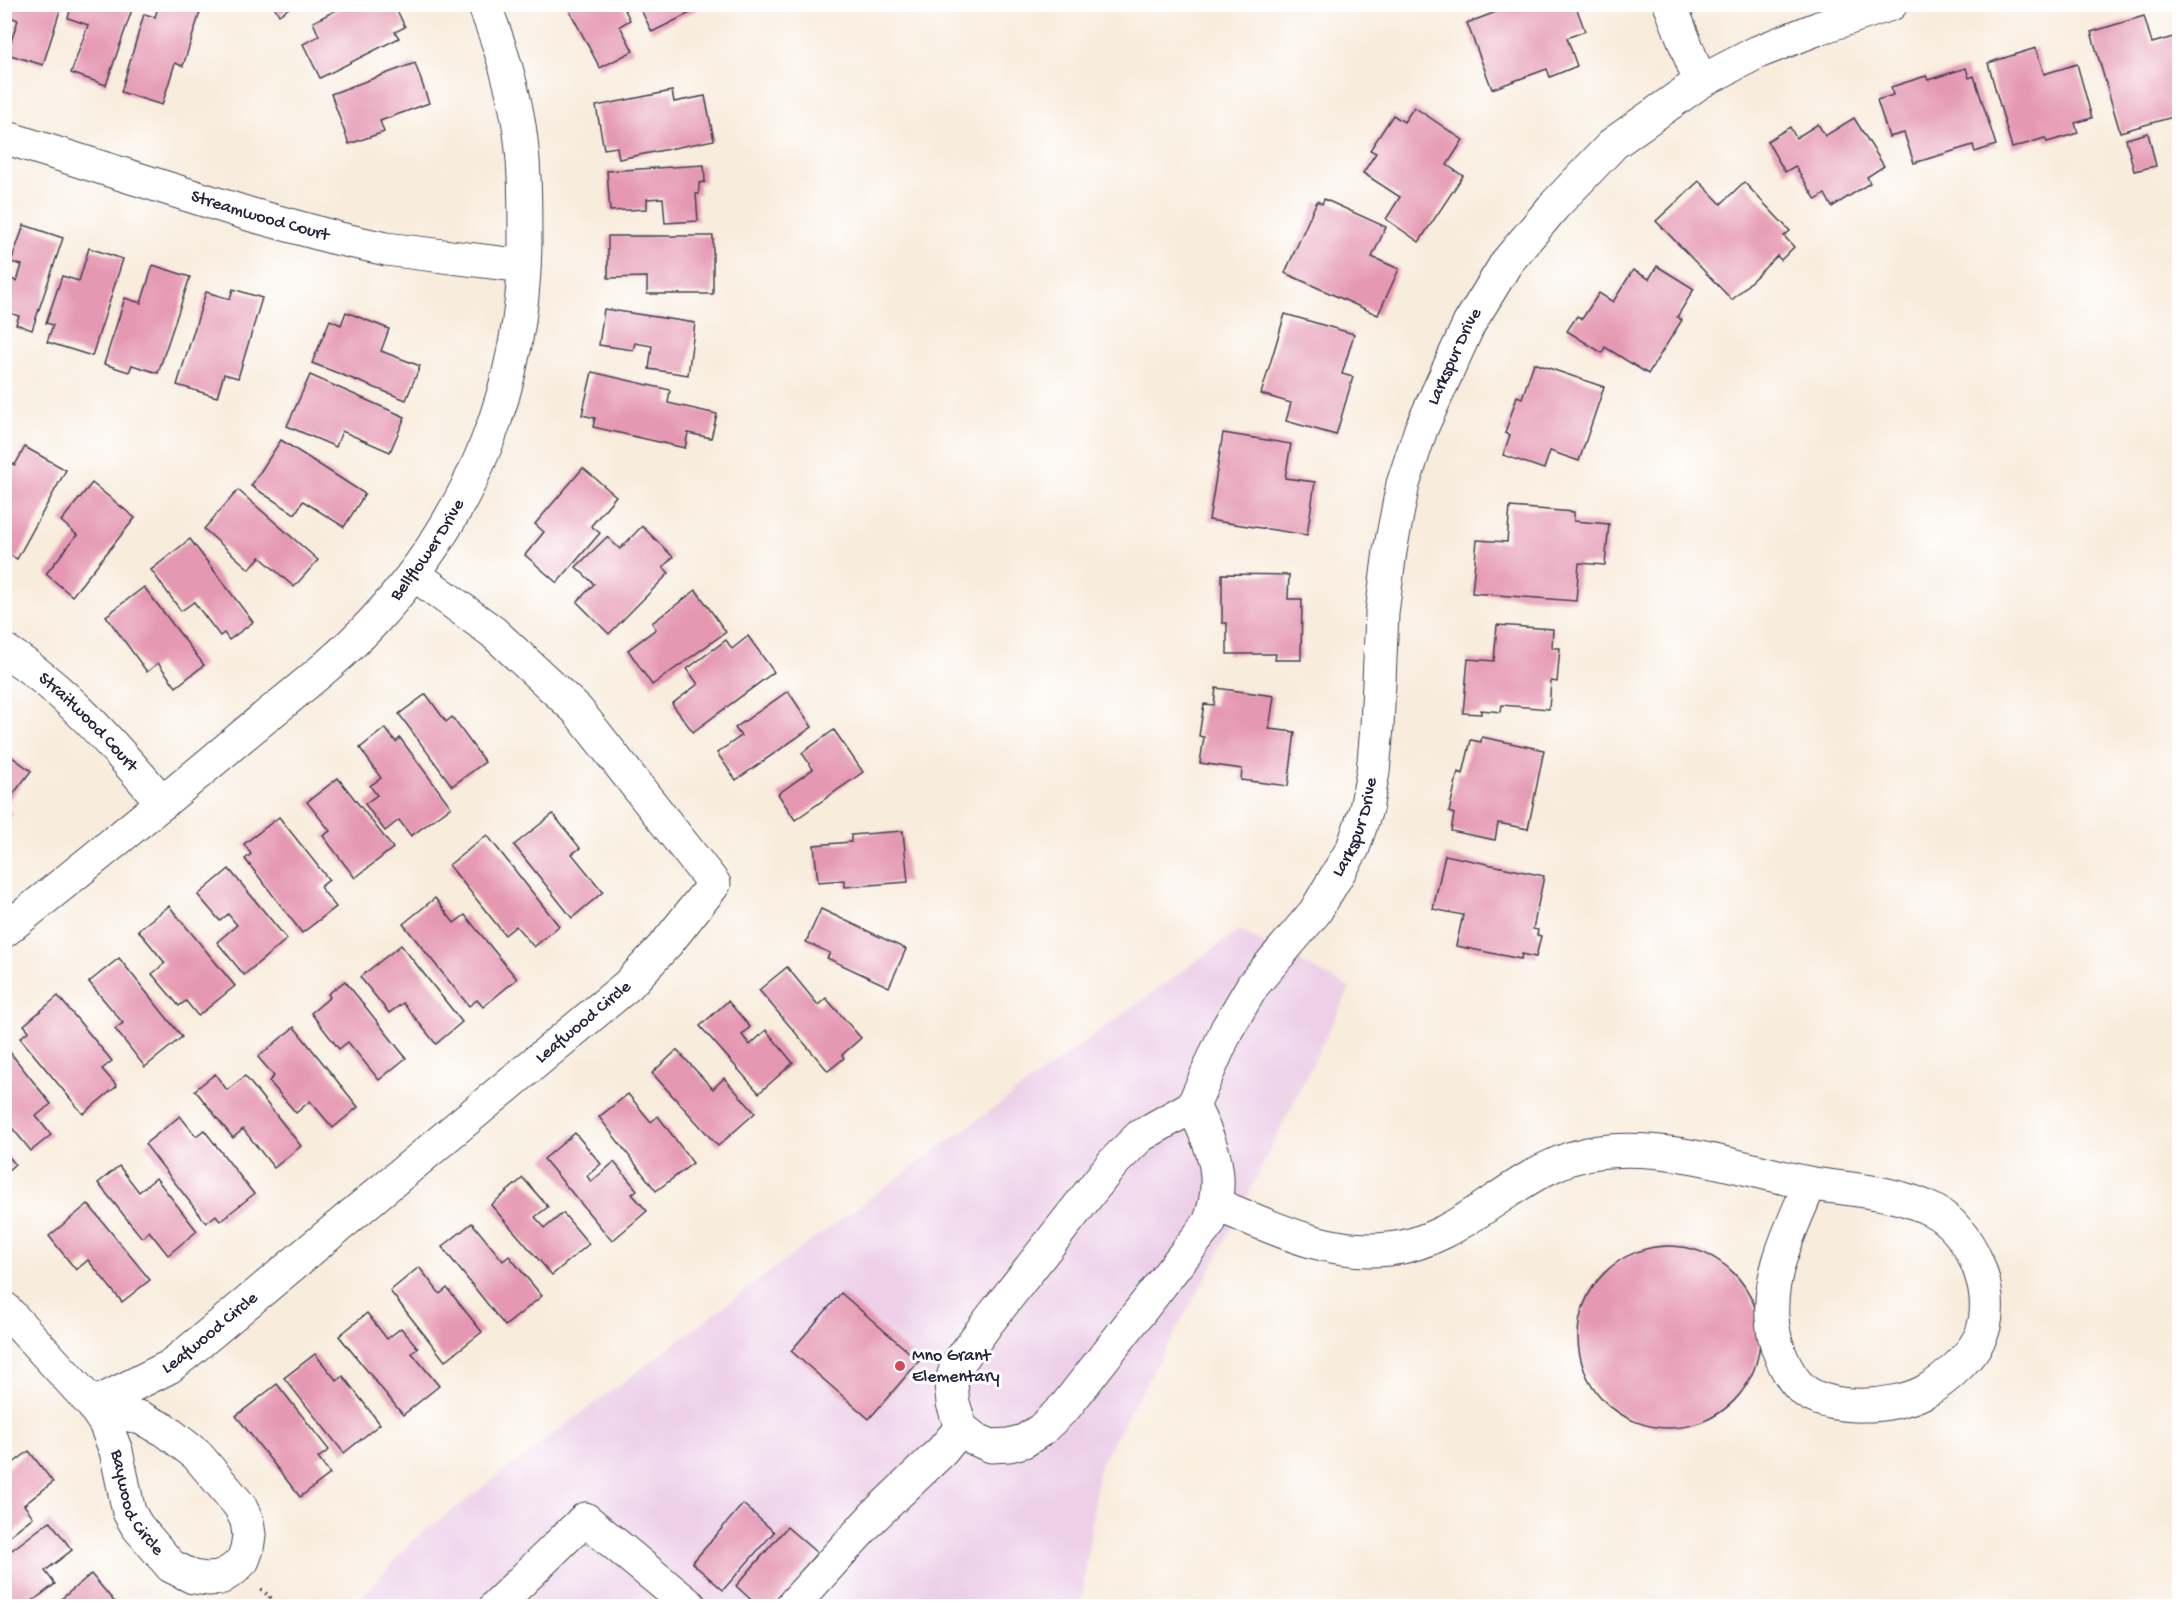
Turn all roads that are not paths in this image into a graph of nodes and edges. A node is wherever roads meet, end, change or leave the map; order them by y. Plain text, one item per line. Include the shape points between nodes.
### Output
1 (484, 4) edge
2 (1670, 4) edge
3 (1891, 4) edge
4 (1700, 82) junction
5 (4, 137) edge
6 (524, 266) junction
7 (414, 574) junction
8 (4, 650) edge
9 (163, 803) junction
10 (4, 932) edge
11 (1193, 1106) junction
12 (1810, 1183) junction
13 (1217, 1205) junction
14 (4, 1308) edge
15 (93, 1405) junction
16 (961, 1428) junction
17 (496, 1606) edge
18 (690, 1606) edge
19 (792, 1606) edge

1 - 6 street, Bellflower Drive via 518,117 525,206
2 - 4 street
3 - 4 street, Larkspur Drive via 1763,50
4 - 11 street, Larkspur Drive via 1614,143 1507,262 1469,324 1416,442 1395,520 1382,613 1377,727 1366,809 1353,848 1315,912 1253,985 1227,1029
5 - 6 street, Streamwood Court via 336,238 396,250
6 - 7 street, Bellflower Drive via 517,340 491,436 454,513
7 - 9 street, Bellflower Drive via 340,653
7 - 15 street, Leafwood Circle via 493,632 577,710 714,884 628,985 182,1357
8 - 9 street, Straitwood Court via 78,710
9 - 10 street, Bellflower Drive
11 - 13 street via 1216,1160
11 - 16 street via 1140,1136 1113,1162 970,1346 957,1365 951,1384
12 - 12 street via 1872,1192 1931,1209 1946,1219 1973,1253 1983,1274 1983,1330 1953,1371 1923,1393 1892,1402 1846,1404 1805,1391 1791,1377 1779,1350 1772,1317 1774,1283 1780,1256
12 - 13 street via 1687,1155 1598,1152 1565,1160 1539,1172 1438,1236 1392,1249 1357,1251 1297,1238
13 - 16 street via 1199,1238 1066,1406 1041,1430 1009,1445 992,1446
14 - 15 street, Baywood Circle
15 - 15 street, Baywood Circle via 141,1418 165,1430 196,1455 240,1506 247,1521 248,1549 234,1569 220,1578 208,1579 193,1577 171,1566 129,1512 116,1451
16 - 19 street
17 - 18 street via 585,1519

